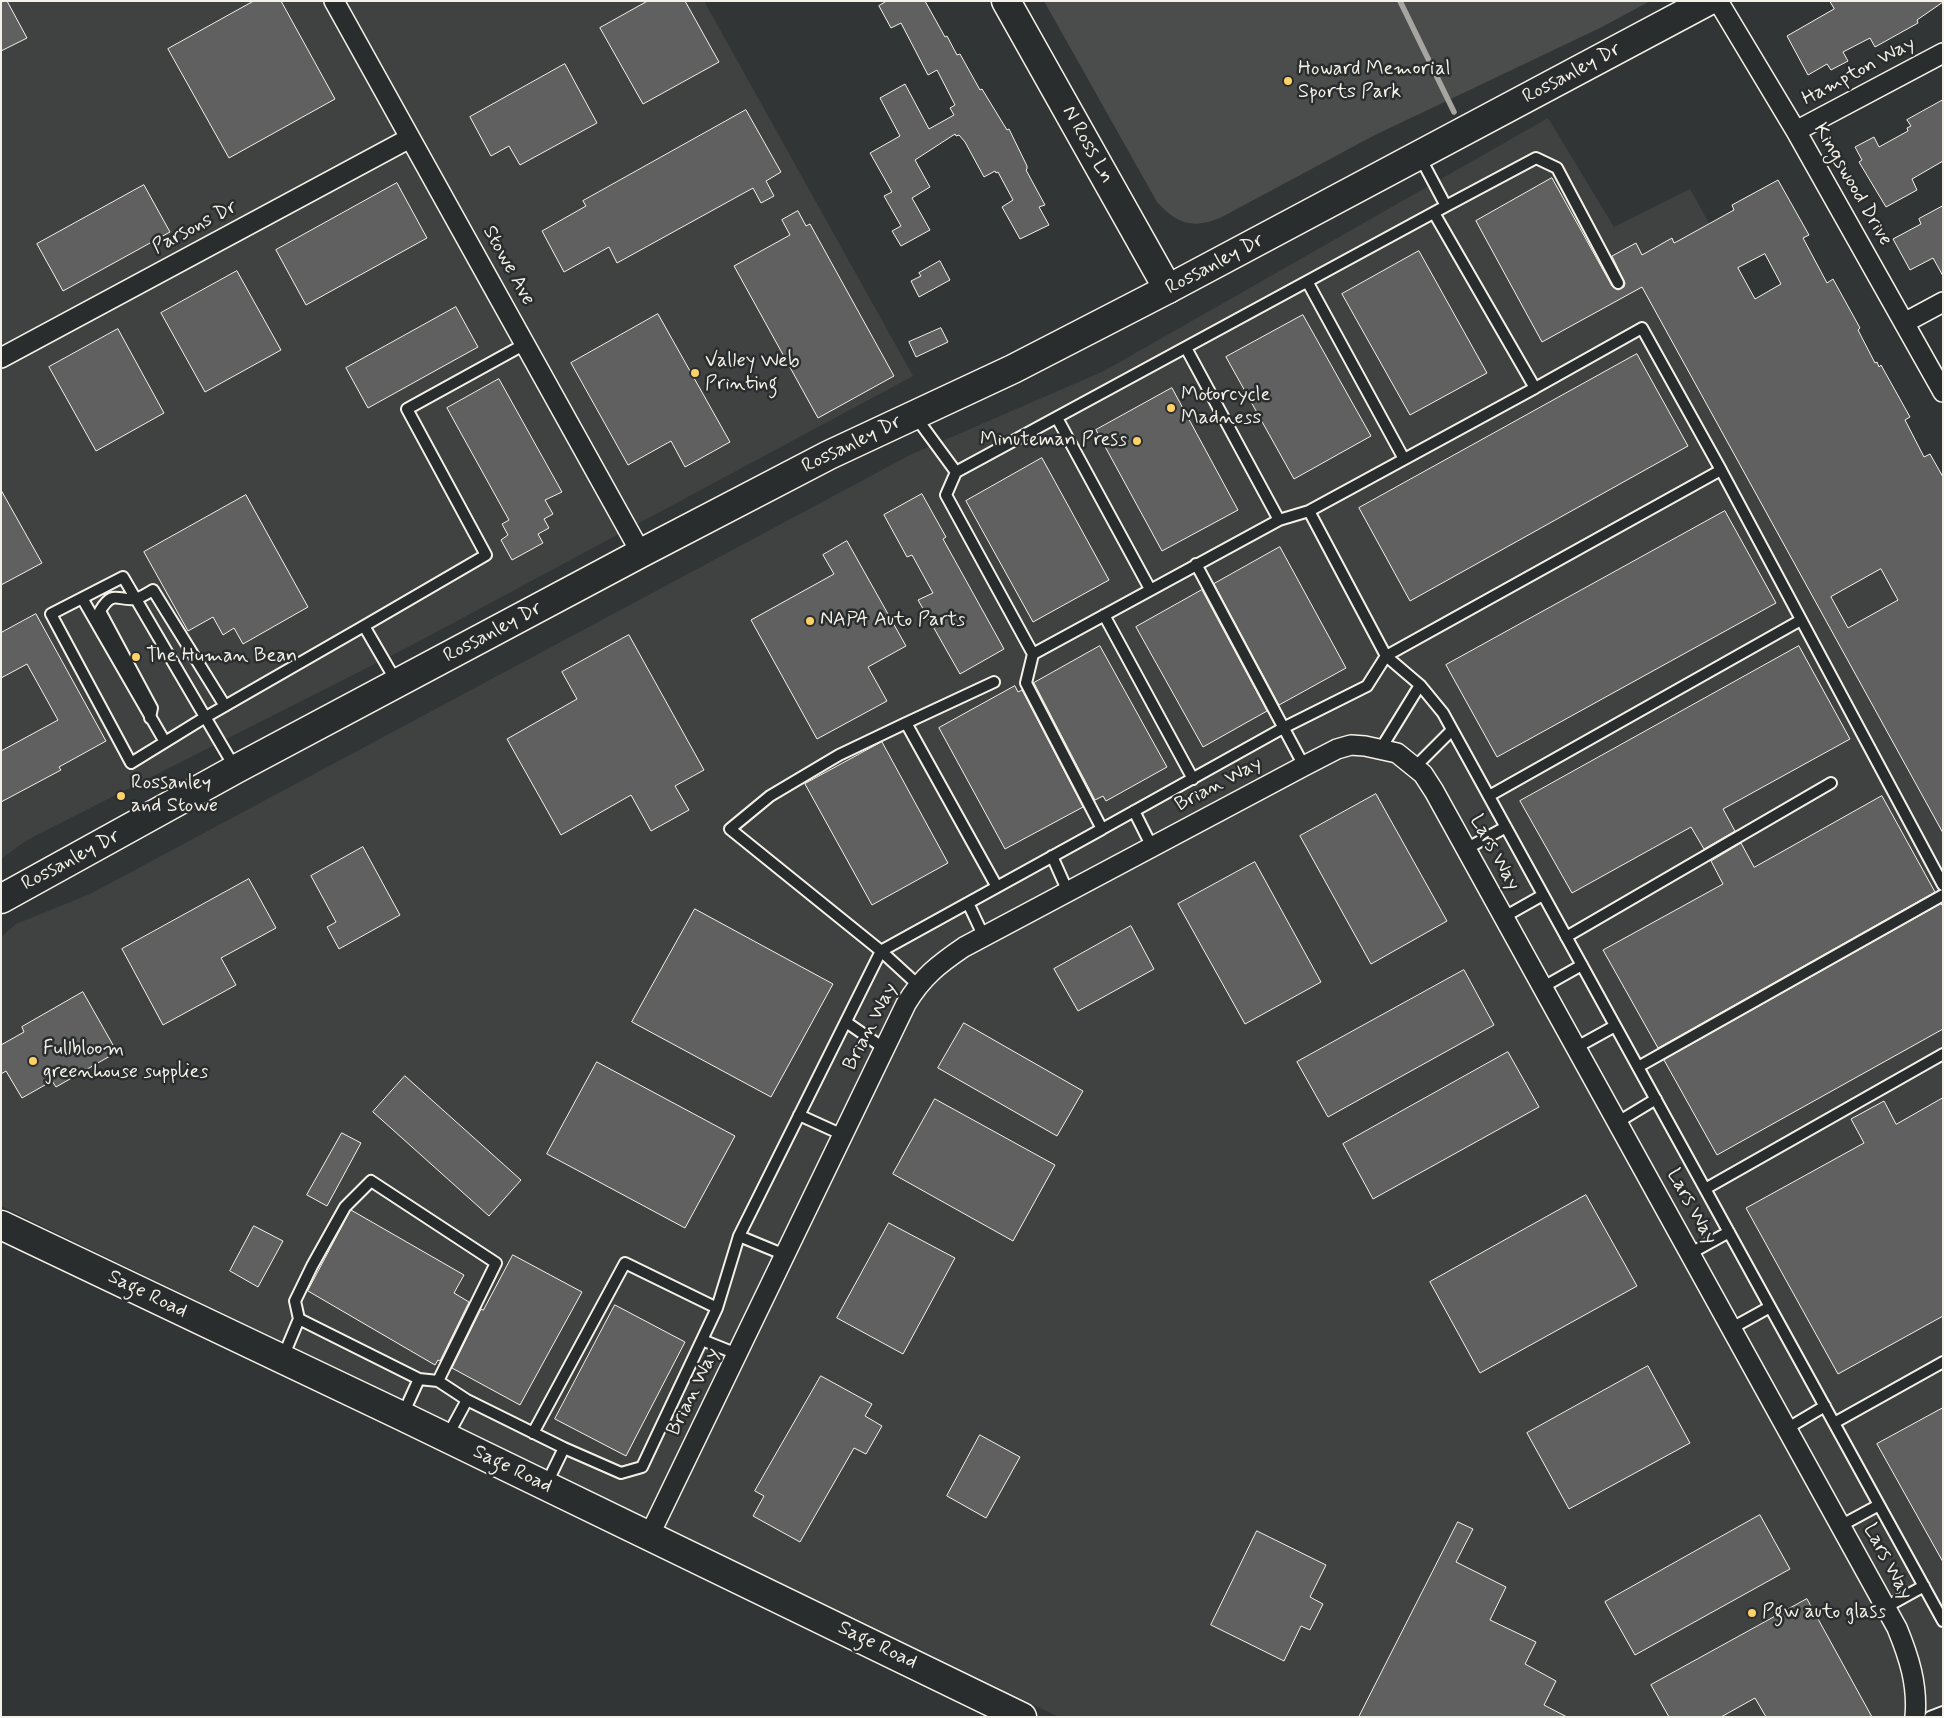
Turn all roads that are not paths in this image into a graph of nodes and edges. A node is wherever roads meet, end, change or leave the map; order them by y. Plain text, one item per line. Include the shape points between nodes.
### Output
1 (334, 1) edge
2 (1006, 1) edge
3 (1708, 1) edge
4 (1718, 1) edge
5 (1943, 53) edge
6 (1796, 131) junction
7 (410, 138) junction
8 (1420, 156) junction
9 (1446, 206) junction
10 (1434, 213) junction
11 (1618, 282) dead end
12 (1308, 283) junction
13 (1168, 290) junction
14 (1943, 302) edge
15 (1904, 323) junction
16 (525, 344) junction
17 (1186, 348) junction
18 (3, 353) edge
19 (1535, 388) junction
20 (1943, 392) edge
21 (914, 415) junction
22 (1058, 418) junction
23 (1404, 459) junction
24 (1721, 470) junction
25 (956, 472) junction
26 (1309, 511) junction
27 (1279, 520) junction
28 (642, 553) junction
29 (1196, 564) junction
30 (1150, 589) junction
31 (82, 598) junction
32 (135, 599) junction
33 (1104, 615) junction
34 (1800, 620) junction
35 (364, 626) junction
36 (1033, 654) junction
37 (1386, 656) junction
38 (994, 682) dead end
39 (398, 684) junction
40 (1420, 685) junction
41 (225, 706) junction
42 (150, 718) junction
43 (204, 718) junction
44 (906, 723) junction
45 (1285, 727) junction
46 (1452, 730) junction
47 (165, 742) junction
48 (1380, 750) junction
49 (1304, 766) junction
50 (1415, 767) junction
51 (236, 769) junction
52 (1193, 778) junction
53 (1831, 783) dead end
54 (1489, 796) junction
55 (1134, 811) junction
56 (1506, 827) junction
57 (1102, 829) junction
58 (1152, 847) junction
59 (1466, 849) junction
60 (1052, 856) junction
61 (1943, 885) edge
62 (997, 887) junction
63 (1068, 892) junction
64 (1543, 895) junction
65 (1943, 895) edge
66 (1, 899) edge
67 (968, 903) junction
68 (1504, 917) junction
69 (984, 937) junction
70 (1566, 937) junction
71 (881, 951) junction
72 (1582, 965) junction
73 (918, 984) junction
74 (1543, 987) junction
75 (846, 1022) junction
76 (1616, 1026) junction
77 (1576, 1047) junction
78 (885, 1048) junction
79 (1943, 1054) edge
80 (1638, 1067) junction
81 (1656, 1099) junction
82 (799, 1115) junction
83 (1618, 1122) junction
84 (843, 1135) junction
85 (1705, 1188) junction
86 (1, 1225) edge
87 (1729, 1232) junction
88 (739, 1236) junction
89 (1690, 1253) junction
90 (785, 1255) junction
91 (1770, 1307) junction
92 (716, 1308) junction
93 (299, 1319) junction
94 (1732, 1328) junction
95 (702, 1340) junction
96 (737, 1354) junction
97 (282, 1360) junction
98 (1943, 1362) edge
99 (419, 1379) junction
100 (438, 1380) junction
101 (467, 1400) junction
102 (1825, 1406) junction
103 (402, 1416) junction
104 (1834, 1424) junction
105 (1788, 1428) junction
106 (533, 1432) junction
107 (446, 1439) junction
108 (564, 1448) junction
109 (545, 1486) junction
110 (1879, 1505) junction
111 (1842, 1525) junction
112 (649, 1536) junction
113 (1924, 1586) junction
114 (1886, 1607) junction
115 (1943, 1621) edge
116 (1943, 1712) edge
117 (1022, 1717) edge
118 (1915, 1717) edge
119 (1930, 1717) edge

1 - 7 street, Stowe Ave
2 - 13 main road, N Ross Ln
3 - 8 main road, Rossanley Dr
4 - 6 street, Kingswood Drive
5 - 6 street, Hampton Way
6 - 15 street, Kingswood Drive
7 - 16 street, Stowe Ave
7 - 18 street, Parsons Dr
8 - 9 lane
8 - 13 main road, Rossanley Dr
9 - 10 lane
9 - 11 lane via 1536,158 1557,168
10 - 12 lane
10 - 19 lane
12 - 17 lane
12 - 23 lane
13 - 21 main road, Rossanley Dr
14 - 15 street
15 - 20 street, Kingswood Drive
16 - 28 street, Stowe Ave
16 - 35 lane via 406,409 486,555
17 - 22 lane
17 - 27 lane
19 - 23 lane
19 - 24 lane via 1642,328
21 - 25 lane
21 - 28 main road, Rossanley Dr via 829,455
22 - 25 lane
22 - 30 lane
23 - 26 lane
24 - 34 lane
24 - 37 lane
25 - 36 lane via 946,495
26 - 27 lane
26 - 37 lane
27 - 29 lane
28 - 39 main road, Rossanley Dr
29 - 30 lane
29 - 45 lane
30 - 33 lane
31 - 32 lane via 123,577
31 - 42 lane
31 - 47 lane via 51,614 131,763
32 - 41 lane via 153,590
32 - 42 lane via 118,596 106,602 100,612 152,708
32 - 43 lane
33 - 36 lane
33 - 52 lane
34 - 54 lane
34 - 61 lane
35 - 39 lane
35 - 41 lane
36 - 57 lane via 1026,683
37 - 40 lane
37 - 45 lane via 1367,686
38 - 44 lane
39 - 51 main road, Rossanley Dr
40 - 46 lane via 1443,713
40 - 48 lane
41 - 43 lane
42 - 47 lane
43 - 47 lane
43 - 51 lane
44 - 62 lane
44 - 71 lane via 839,755 770,796 730,829
45 - 49 lane
45 - 52 lane
46 - 50 lane
46 - 54 lane
48 - 49 street, Brian Way via 1351,746 1337,749
48 - 50 street, Lars Way via 1397,753
49 - 58 street, Brian Way
50 - 59 street, Lars Way via 1434,791
51 - 66 main road, Rossanley Dr
52 - 55 lane
53 - 70 lane
54 - 56 lane
55 - 57 lane
55 - 58 lane
56 - 59 lane
56 - 64 lane
57 - 60 lane
58 - 63 street, Brian Way
59 - 68 street, Lars Way
60 - 62 lane
60 - 63 lane
62 - 67 lane
63 - 69 street, Brian Way
64 - 68 lane
64 - 70 lane
65 - 80 lane
67 - 69 lane
67 - 71 lane
68 - 74 street, Lars Way
69 - 73 street, Brian Way via 945,960
70 - 72 lane
71 - 73 lane
71 - 75 lane
72 - 74 lane
72 - 76 lane
73 - 78 street, Brian Way
74 - 77 street, Lars Way
75 - 78 lane
75 - 82 lane
76 - 77 lane
76 - 80 lane
77 - 83 street, Lars Way
78 - 84 street, Brian Way
79 - 85 lane
80 - 81 lane
81 - 83 lane
81 - 85 lane
82 - 84 lane
82 - 88 lane
83 - 89 street, Lars Way
84 - 90 street, Brian Way
85 - 87 lane
86 - 97 main road, Sage Road
87 - 89 lane
87 - 91 lane
88 - 90 lane
88 - 92 lane
89 - 94 street, Lars Way
90 - 96 street, Brian Way
91 - 94 lane
91 - 102 lane
92 - 95 lane
92 - 106 lane via 625,1263
93 - 97 lane
93 - 99 lane
93 - 100 lane via 295,1301 312,1266 345,1207 371,1181 496,1264
94 - 105 street, Lars Way
95 - 96 lane
95 - 108 lane via 642,1467 621,1473
96 - 112 street, Brian Way
97 - 103 main road, Sage Road
98 - 104 lane
99 - 100 lane
99 - 103 lane
100 - 101 lane
101 - 106 lane
101 - 107 lane
102 - 104 lane
102 - 105 lane
103 - 107 main road, Sage Road
104 - 110 lane
105 - 111 street, Lars Way
106 - 108 lane
107 - 109 main road, Sage Road
108 - 109 lane
109 - 112 main road, Sage Road
110 - 111 lane
110 - 113 lane
111 - 114 street, Lars Way
112 - 117 main road, Sage Road
113 - 114 lane
113 - 115 lane
114 - 118 street, Lars Way via 1910,1659 1915,1687
116 - 119 lane

